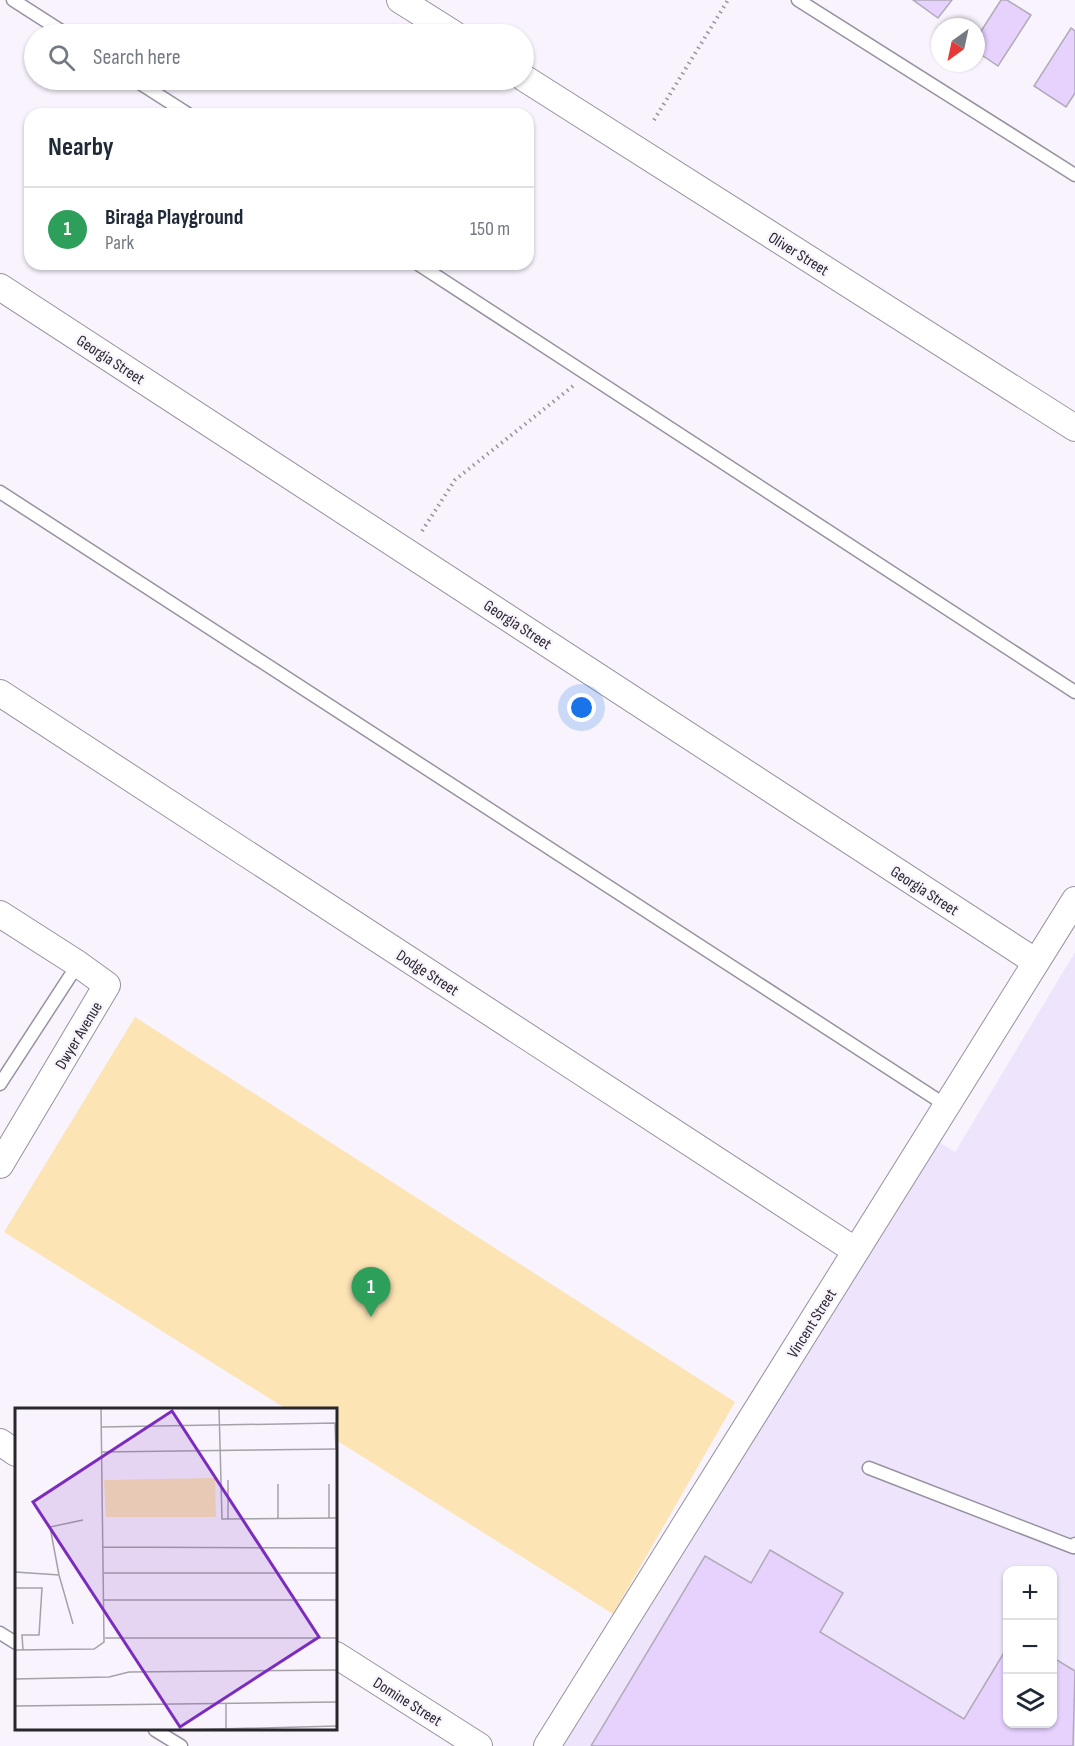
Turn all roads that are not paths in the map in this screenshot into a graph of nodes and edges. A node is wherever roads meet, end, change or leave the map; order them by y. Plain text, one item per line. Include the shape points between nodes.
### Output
1 (13, 0) edge
2 (400, 0) edge
3 (798, 0) edge
4 (50, 24) edge
5 (438, 24) edge
6 (534, 84) edge
7 (151, 90) edge
8 (179, 108) edge
9 (1075, 175) edge
10 (427, 270) edge
11 (0, 287) edge
12 (1075, 428) edge
13 (0, 492) edge
14 (1075, 692) edge
15 (0, 693) edge
16 (1075, 900) edge
17 (0, 914) edge
18 (1036, 962) junction
19 (78, 964) junction
20 (0, 1084) edge
21 (946, 1106) junction
22 (0, 1165) edge
23 (856, 1251) junction
24 (0, 1442) edge
25 (15, 1451) edge
26 (869, 1468) dead end
27 (1075, 1544) edge
28 (0, 1633) edge
29 (15, 1642) edge
30 (338, 1656) edge
31 (157, 1731) edge
32 (181, 1746) edge
33 (479, 1746) edge
34 (547, 1746) edge

1 - 4 lane
2 - 5 street
3 - 9 lane
6 - 12 street, Oliver Street
7 - 8 lane
10 - 14 lane
11 - 18 street, Georgia Street
13 - 21 lane
15 - 23 street, Dodge Street
16 - 18 street, Vincent Street
17 - 19 street, Dwyer Avenue
18 - 21 street, Vincent Street
19 - 20 lane
19 - 22 street, Dwyer Avenue via 107,986
21 - 23 street, Vincent Street
23 - 34 street, Vincent Street
24 - 25 street
26 - 27 lane via 1073,1547
28 - 29 lane
30 - 33 street, Domine Street
31 - 32 lane

